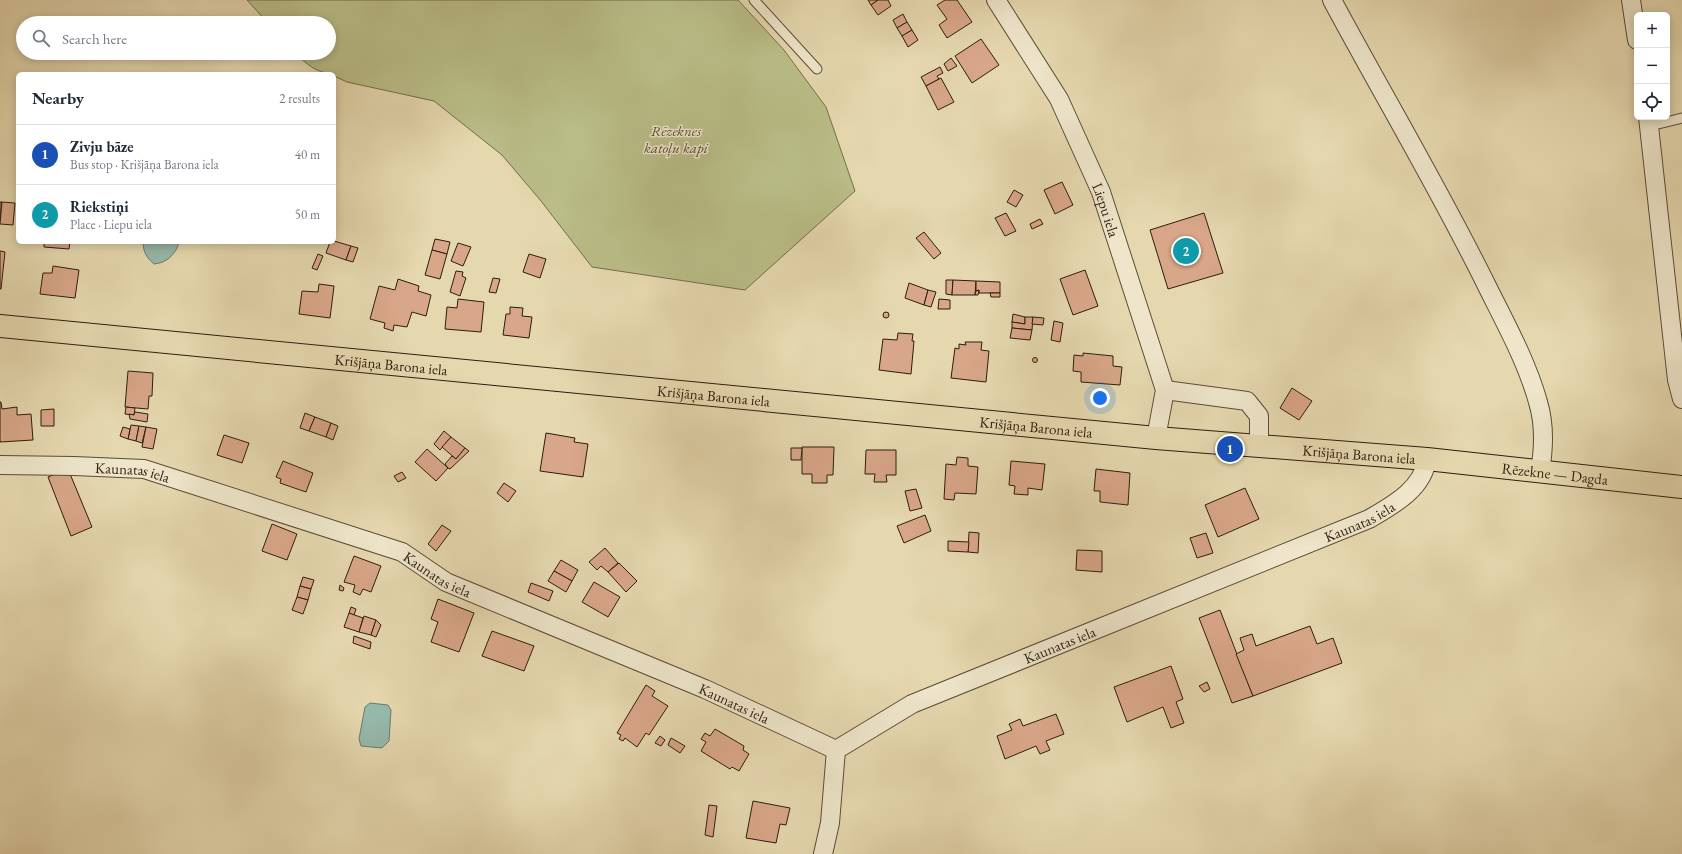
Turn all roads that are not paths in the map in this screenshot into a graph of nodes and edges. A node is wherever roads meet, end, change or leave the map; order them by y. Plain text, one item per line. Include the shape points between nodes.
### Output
1 (754, 0) edge
2 (996, 0) edge
3 (1332, 0) edge
4 (1631, 0) edge
5 (1634, 20) edge
6 (817, 69) dead end
7 (1682, 118) edge
8 (1649, 122) edge
9 (0, 326) edge
10 (1165, 390) junction
11 (1682, 398) edge
12 (1156, 438) junction
13 (1259, 446) junction
14 (1427, 460) junction
15 (0, 465) edge
16 (1540, 471) junction
17 (1682, 487) edge
18 (836, 750) junction
19 (824, 854) edge

1 - 6 lane
2 - 10 street, Liepu iela via 1059,99 1101,192
3 - 16 street via 1471,255 1528,372 1539,403 1544,439
4 - 5 street
7 - 8 lane
8 - 11 street via 1677,380
9 - 12 main road, Krišjāņa Barona iela
10 - 12 street, Liepu iela
10 - 13 street via 1247,401 1259,416
12 - 13 main road, Krišjāņa Barona iela
13 - 14 main road, Krišjāņa Barona iela
14 - 16 main road, Rēzekne — Dagda
14 - 18 street, Kaunatas iela via 1426,469 1414,487 1370,519 912,704
15 - 18 street, Kaunatas iela via 144,469 402,552 446,582 705,689
16 - 17 main road, Rēzekne — Dagda
18 - 19 street via 830,823

